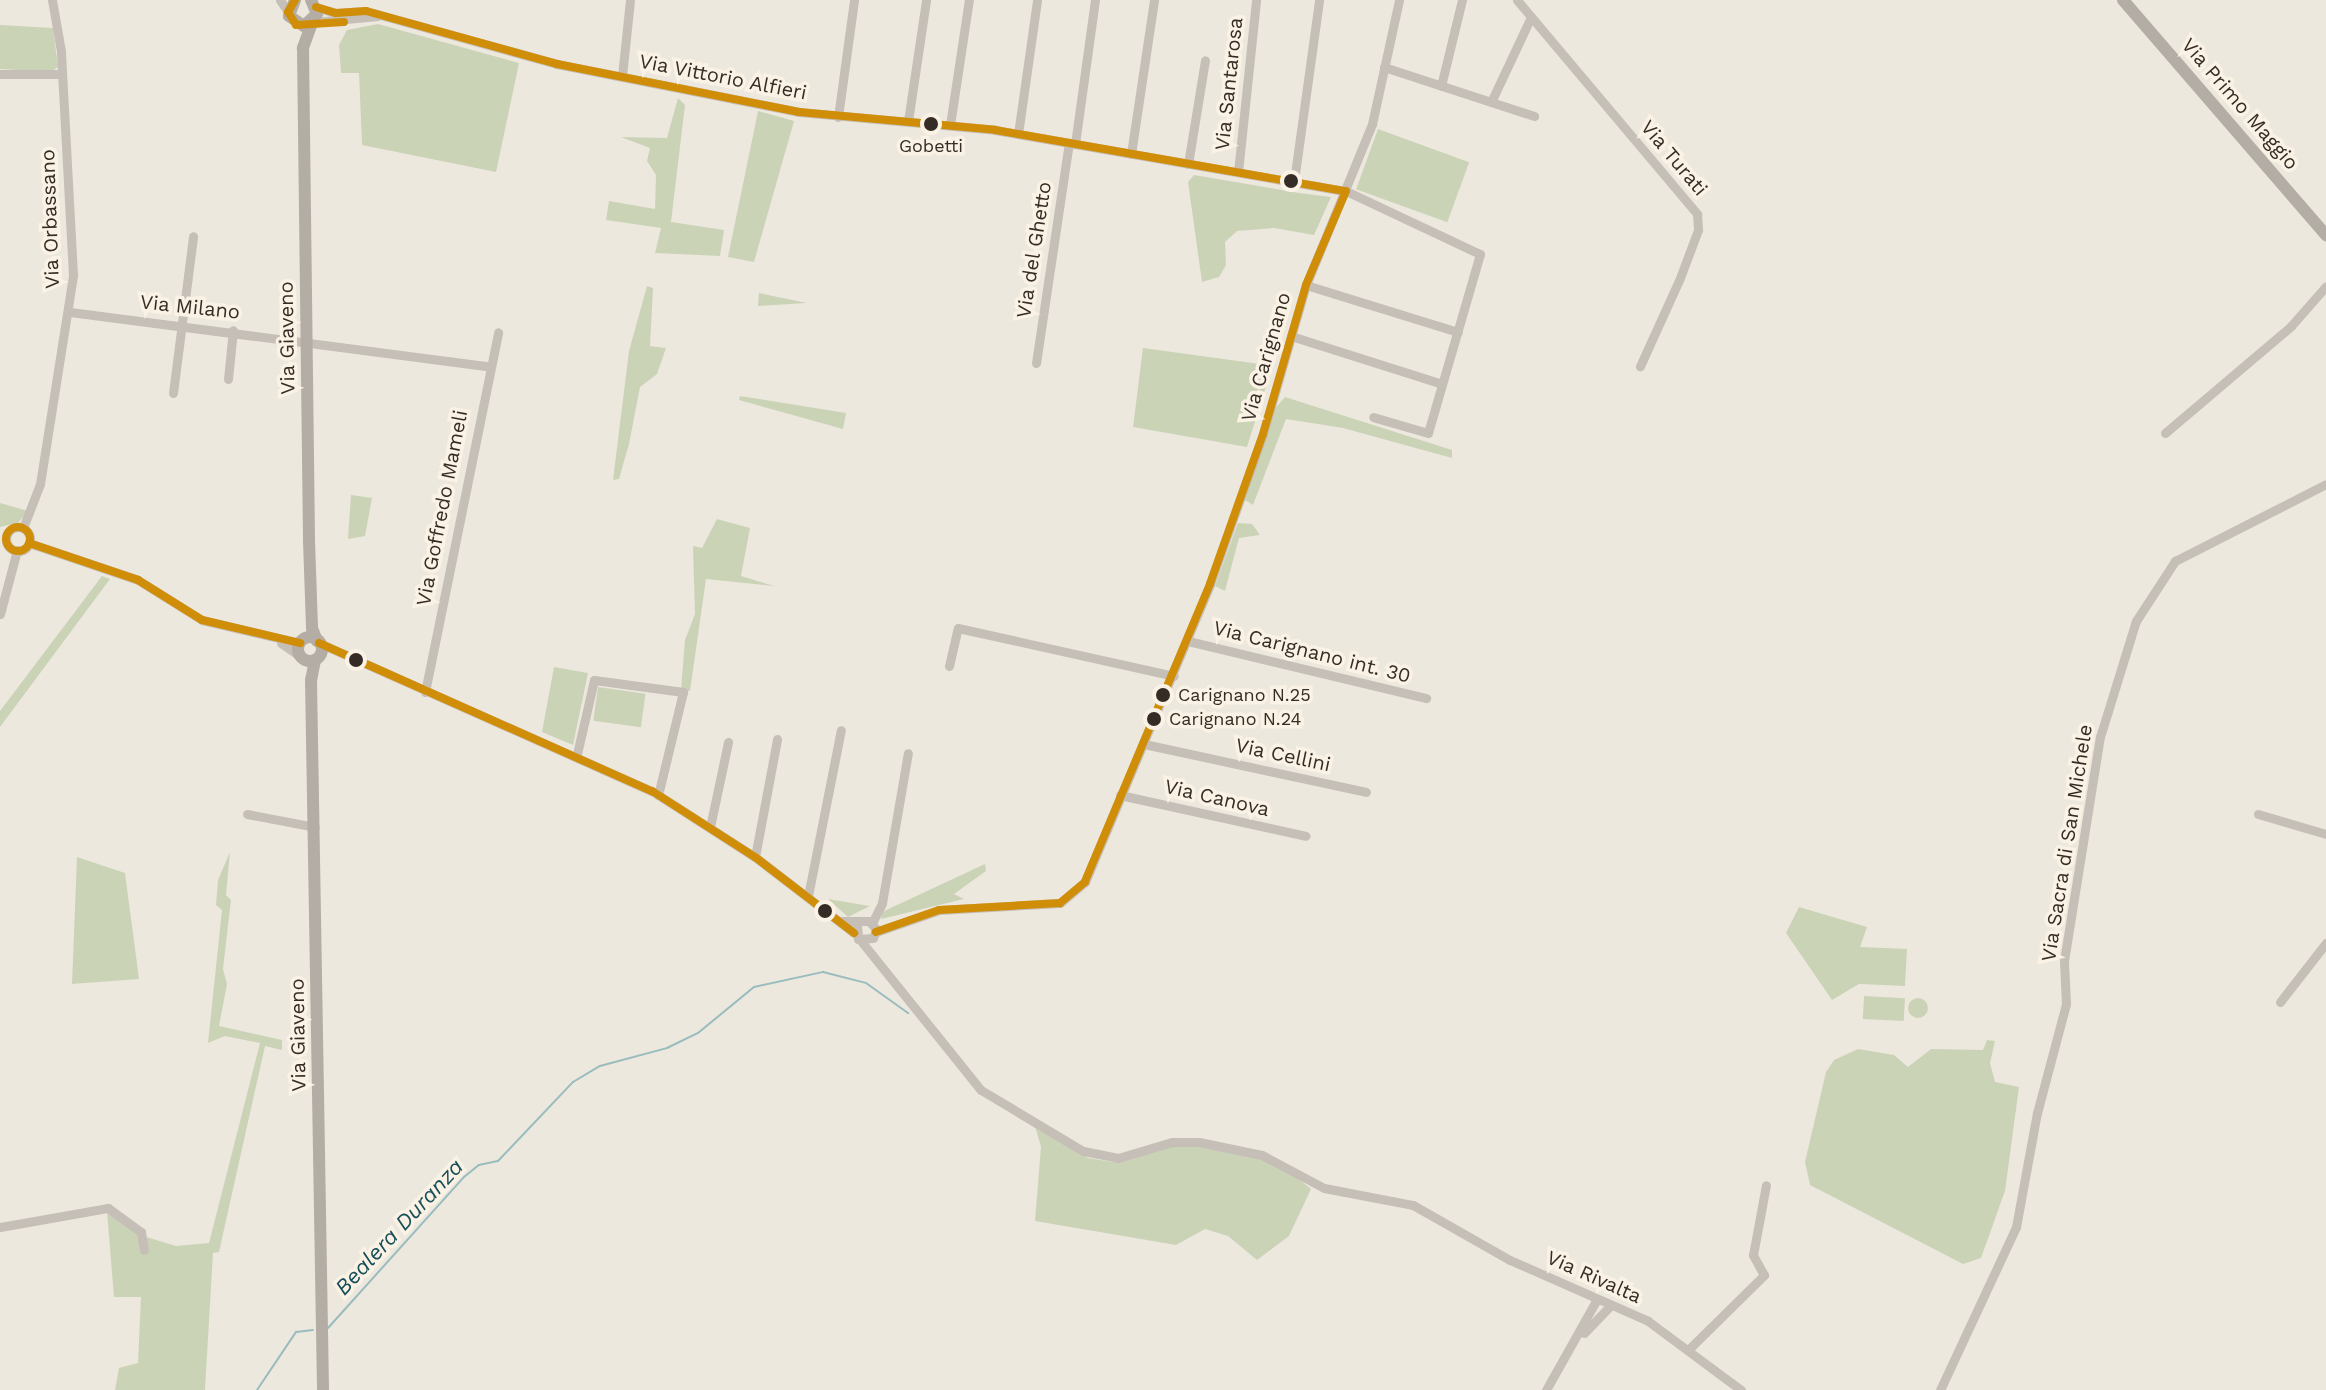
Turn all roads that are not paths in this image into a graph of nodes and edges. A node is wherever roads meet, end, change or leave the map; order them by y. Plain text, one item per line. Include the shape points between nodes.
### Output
1 (52, 0) edge
2 (280, 0) edge
3 (630, 0) edge
4 (854, 0) edge
5 (926, 0) edge
6 (969, 0) edge
7 (1037, 0) edge
8 (1095, 0) edge
9 (1154, 0) edge
10 (1256, 0) edge
11 (1319, 0) edge
12 (1399, 0) edge
13 (1462, 0) edge
14 (1517, 0) edge
15 (2123, 0) edge
16 (313, 2) edge
17 (356, 5) edge
18 (293, 6) edge
19 (381, 16) junction
20 (1531, 17) junction
21 (335, 20) junction
22 (313, 22) junction
23 (303, 48) junction
24 (1205, 60) dead end
25 (1384, 67) junction
26 (0, 74) edge
27 (62, 74) junction
28 (622, 76) junction
29 (1441, 86) junction
30 (1491, 102) junction
31 (1534, 116) dead end
32 (838, 117) junction
33 (908, 121) junction
34 (950, 125) junction
35 (1018, 134) junction
36 (1072, 144) junction
37 (1131, 154) junction
38 (1188, 164) junction
39 (1238, 172) junction
40 (1294, 181) junction
41 (1346, 191) junction
42 (2326, 235) edge
43 (193, 236) dead end
44 (1306, 285) junction
45 (2326, 286) edge
46 (70, 312) junction
47 (181, 324) junction
48 (233, 330) junction
49 (498, 332) dead end
50 (1458, 332) junction
51 (1291, 336) junction
52 (306, 338) junction
53 (1036, 363) dead end
54 (488, 366) junction
55 (1640, 366) dead end
56 (228, 379) dead end
57 (1442, 384) junction
58 (173, 393) dead end
59 (1373, 417) dead end
60 (2165, 433) dead end
61 (2326, 484) edge
62 (23, 528) junction
63 (4, 534) edge
64 (29, 543) junction
65 (17, 550) junction
66 (0, 614) edge
67 (1188, 641) junction
68 (310, 647) junction
69 (949, 666) dead end
70 (1174, 676) junction
71 (425, 692) junction
72 (1426, 698) dead end
73 (841, 730) dead end
74 (777, 739) dead end
75 (728, 742) dead end
76 (1144, 744) junction
77 (908, 753) dead end
78 (577, 754) junction
79 (1366, 792) dead end
80 (658, 795) junction
81 (1120, 795) junction
82 (247, 814) dead end
83 (2258, 814) dead end
84 (315, 827) junction
85 (710, 827) junction
86 (2326, 834) edge
87 (1306, 836) dead end
88 (755, 857) junction
89 (808, 896) junction
90 (867, 928) junction
91 (2326, 943) edge
92 (2280, 1002) dead end
93 (1766, 1185) dead end
94 (0, 1227) edge
95 (144, 1250) dead end
96 (1597, 1299) junction
97 (1611, 1305) junction
98 (1578, 1339) junction
99 (1688, 1350) junction
100 (323, 1390) edge
101 (1546, 1390) edge
102 (1741, 1390) edge
103 (1940, 1390) edge

1 - 27 street, Via Orbassano
2 - 18 street
3 - 28 street
4 - 32 street
5 - 33 street
6 - 34 street
7 - 35 street
8 - 36 street, Via del Ghetto
9 - 37 street
10 - 39 street, Via Santarosa
11 - 40 street
12 - 25 street, Via Carignano
13 - 29 street
14 - 20 street, Via Turati
15 - 42 main road, Via Primo Maggio
16 - 17 street, Via Vittorio Alfieri via 336,13
16 - 22 main road, Via Giaveno
17 - 19 street, Via Vittorio Alfieri
17 - 21 street, Via Vittorio Alfieri
18 - 22 main road
18 - 23 main road, Via Giaveno
19 - 21 street, Via Vittorio Alfieri
19 - 28 street, Via Vittorio Alfieri via 557,64
20 - 30 street
20 - 55 street, Via Turati via 1699,220 1680,278
21 - 22 street, Via Vittorio Alfieri
22 - 23 main road, Via Giaveno
23 - 52 main road, Via Giaveno
24 - 38 street
25 - 29 street
25 - 41 street, Via Carignano via 1372,124
26 - 27 street
27 - 46 street, Via Orbassano
28 - 32 street, Via Vittorio Alfieri
29 - 30 street
30 - 31 street
32 - 33 street, Via Vittorio Alfieri
33 - 34 street, Via Vittorio Alfieri
34 - 35 street, Via Vittorio Alfieri
35 - 36 street, Via Vittorio Alfieri
36 - 37 street, Via Vittorio Alfieri
36 - 53 street, Via del Ghetto
37 - 38 street, Via Vittorio Alfieri
38 - 39 street, Via Vittorio Alfieri
39 - 40 street, Via Vittorio Alfieri
40 - 41 street, Via Vittorio Alfieri
41 - 44 street, Via Carignano
41 - 50 street, Via Vittorio Alfieri via 1480,254
43 - 47 street
44 - 50 street
44 - 51 street, Via Carignano
45 - 60 street via 2291,326
46 - 47 street, Via Milano
46 - 62 street, Via Orbassano via 40,484
47 - 48 street, Via Milano
47 - 58 street
48 - 52 street, Via Milano
48 - 56 street
49 - 54 street, Via Goffredo Mameli
50 - 57 street
51 - 57 street
51 - 67 street, Via Carignano via 1263,434
52 - 54 street, Via Milano
52 - 68 main road, Via Giaveno
54 - 71 street, Via Goffredo Mameli
57 - 59 street via 1428,433
61 - 103 street, Via Sacra di San Michele via 2175,561 2136,621 2100,737 2064,961 2066,1004 2037,1113 2016,1227
62 - 63 street
62 - 64 street
63 - 65 street
64 - 65 street
64 - 68 street via 138,580 202,620
65 - 66 street
67 - 70 street, Via Carignano
67 - 72 street, Via Carignano int. 30
68 - 71 street via 335,652
68 - 84 main road, Via Giaveno
69 - 70 street via 958,628
70 - 76 street, Via Carignano
71 - 78 street
73 - 89 street
74 - 88 street
75 - 85 street
76 - 79 street, Via Cellini
76 - 81 street, Via Carignano
77 - 90 street via 882,903
78 - 80 street
78 - 80 street via 594,680 683,692
80 - 85 street
81 - 87 street, Via Canova
81 - 90 street, Via Carignano via 1085,882 1073,896 1042,907 939,910
82 - 84 street
83 - 86 street
84 - 100 main road, Via Giaveno
85 - 88 street
88 - 89 street
89 - 90 street via 840,921
90 - 96 street, Via Rivalta via 870,955 981,1090 1083,1151 1118,1158 1172,1142 1199,1142 1262,1155 1324,1188 1423,1209 1510,1260
91 - 92 street
93 - 99 street via 1753,1255 1764,1275
94 - 95 street via 108,1208 141,1232
96 - 97 street, Via Rivalta
96 - 98 street
97 - 98 street
97 - 99 street, Via Rivalta via 1648,1321
98 - 101 street
99 - 102 street, Via Rivalta

